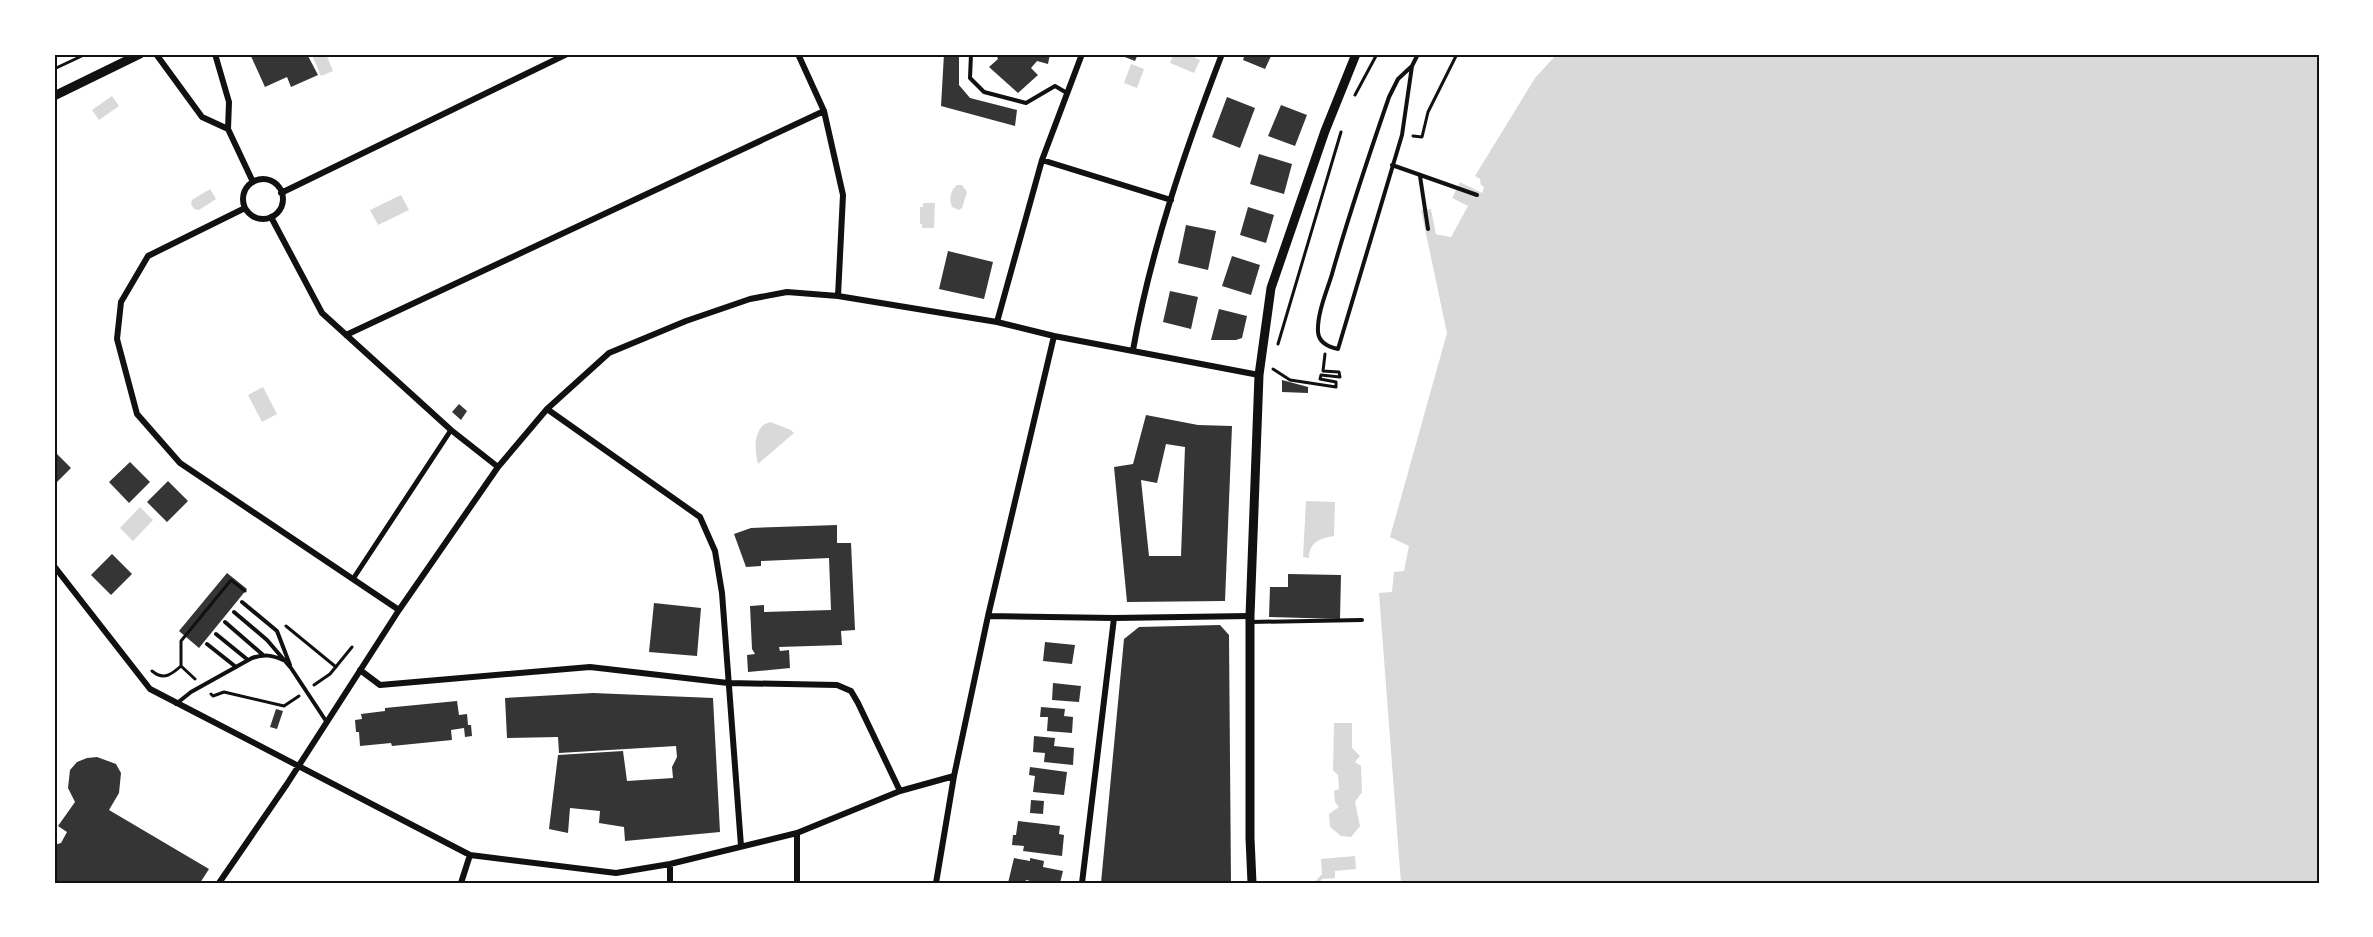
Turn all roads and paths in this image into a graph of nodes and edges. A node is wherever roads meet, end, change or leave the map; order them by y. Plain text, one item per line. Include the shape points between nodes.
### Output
1 (86, 54) edge
2 (140, 54) edge
3 (156, 54) edge
4 (215, 54) edge
5 (567, 54) edge
6 (798, 54) edge
7 (971, 54) edge
8 (1082, 54) edge
9 (1222, 54) edge
10 (1356, 54) edge
11 (1377, 54) edge
12 (1418, 54) edge
13 (1457, 54) edge
14 (1412, 66) junction
15 (54, 69) edge
16 (1067, 93) junction
17 (54, 96) edge
18 (1351, 103) dead end
19 (824, 111) junction
20 (1343, 124) dead end
21 (228, 129) junction
22 (1402, 135) junction
23 (1042, 160) junction
24 (1392, 165) junction
25 (1420, 176) junction
26 (253, 182) junction
27 (281, 193) junction
28 (1477, 195) dead end
29 (1171, 200) junction
30 (245, 208) junction
31 (271, 217) junction
32 (1428, 229) dead end
33 (838, 297) junction
34 (998, 322) junction
35 (346, 335) junction
36 (1054, 336) junction
37 (1338, 349) junction
38 (1133, 350) junction
39 (1276, 350) dead end
40 (1261, 361) junction
41 (1273, 361) dead end
42 (1271, 368) junction
43 (1259, 375) junction
44 (547, 409) junction
45 (451, 430) junction
46 (498, 467) junction
47 (54, 566) edge
48 (353, 579) junction
49 (242, 602) dead end
50 (399, 610) junction
51 (234, 612) dead end
52 (988, 616) junction
53 (1114, 618) junction
54 (1250, 619) junction
55 (1362, 620) dead end
56 (225, 622) dead end
57 (216, 634) dead end
58 (207, 644) dead end
59 (263, 655) junction
60 (248, 660) junction
61 (284, 660) junction
62 (130, 663) junction
63 (181, 666) dead end
64 (236, 667) junction
65 (291, 668) junction
66 (360, 670) junction
67 (728, 683) junction
68 (175, 704) junction
69 (326, 721) junction
70 (299, 765) junction
71 (954, 776) junction
72 (900, 791) junction
73 (797, 833) junction
74 (741, 846) junction
75 (470, 855) junction
76 (670, 864) junction
77 (219, 883) edge
78 (461, 883) edge
79 (670, 883) edge
80 (797, 883) edge
81 (936, 883) edge
82 (1082, 883) edge
83 (1252, 883) edge

1 - 15 path
2 - 17 street
3 - 21 street via 202,117
4 - 21 street via 229,102
5 - 27 street
6 - 19 street
7 - 16 lane via 970,78 984,92 1026,103 1055,86
8 - 16 street
9 - 29 street
10 - 40 street via 1324,131 1271,288
11 - 18 path
12 - 14 lane
13 - 22 path via 1428,112 1422,137
14 - 22 lane
14 - 37 lane via 1398,79 1389,96 1321,310 1321,341
16 - 23 street
19 - 33 street via 843,195
19 - 35 street
20 - 39 path
21 - 26 street
22 - 24 lane
23 - 29 street
23 - 34 street
24 - 25 lane
24 - 37 lane
25 - 28 lane
25 - 32 lane
26 - 27 street via 273,183
26 - 30 street via 243,194
27 - 31 street via 281,207
29 - 38 street
30 - 31 street via 258,219
30 - 48 street via 148,256 121,302 117,339 137,414 180,463
31 - 35 street via 322,313
33 - 34 street
33 - 44 street via 787,292 750,299 686,321 609,353
34 - 36 street
35 - 45 street
36 - 38 street
36 - 52 street
37 - 42 path via 1326,353 1323,371 1339,372 1340,377 1321,375 1320,379 1336,382 1336,387 1290,380
38 - 43 street
40 - 42 path
40 - 43 street
41 - 42 path
43 - 54 street
44 - 46 street
44 - 67 street via 700,517 715,552 722,592
45 - 46 street
45 - 48 street
46 - 50 street
47 - 62 street
48 - 50 street
49 - 65 lane via 277,631
50 - 66 street
51 - 61 lane
52 - 53 street
52 - 71 street
53 - 54 street
53 - 82 street
54 - 55 lane
54 - 83 street
56 - 59 lane
57 - 60 lane
58 - 64 lane
59 - 60 lane
59 - 61 lane
60 - 64 lane
61 - 65 lane
62 - 63 path via 140,657 154,673 165,676
62 - 68 street via 150,689
64 - 68 lane
65 - 69 lane
66 - 67 street via 380,685 591,667
66 - 69 street
67 - 72 street via 837,685 851,691
67 - 74 street
68 - 70 street
69 - 70 street
70 - 75 street
70 - 77 street
71 - 72 street
71 - 81 street
72 - 73 street
73 - 74 street
73 - 80 street
74 - 76 street
75 - 76 street via 616,873
75 - 78 street
76 - 79 street

